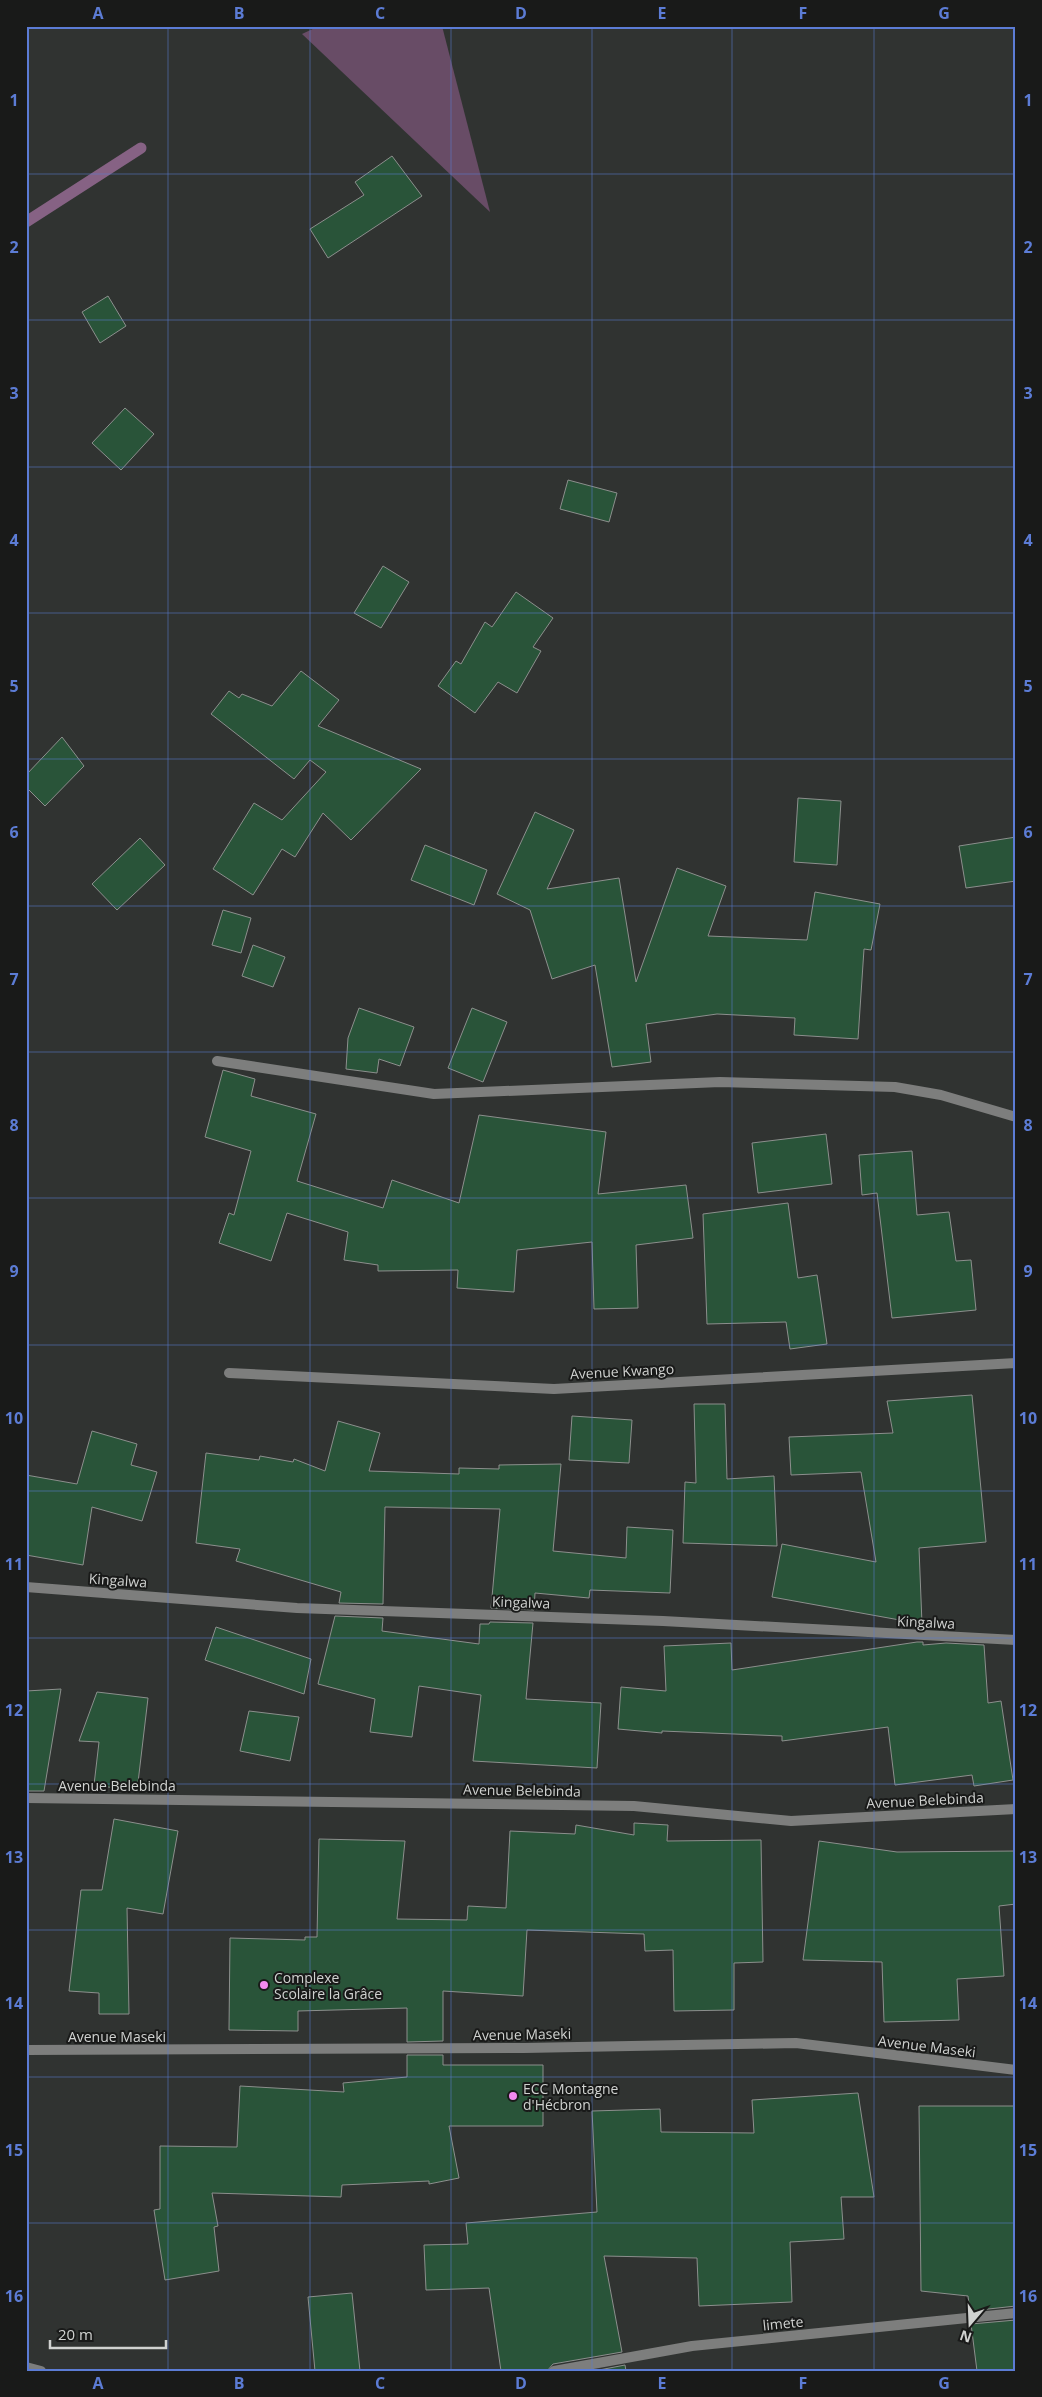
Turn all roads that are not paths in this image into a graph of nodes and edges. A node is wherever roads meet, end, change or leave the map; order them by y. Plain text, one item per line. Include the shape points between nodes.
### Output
1 (217, 1061) dead end
2 (1016, 1117) edge
3 (1016, 1363) edge
4 (229, 1372) dead end
5 (26, 1587) edge
6 (1016, 1640) edge
7 (26, 1798) edge
8 (1016, 1809) edge
9 (26, 2050) edge
10 (1016, 2070) edge
11 (1016, 2313) edge
12 (26, 2367) edge
13 (41, 2371) edge
14 (554, 2371) edge

1 - 2 street via 434,1094 720,1082 895,1087 940,1095
3 - 4 street, Avenue Kwango via 554,1389
5 - 6 street, Kingalwa via 297,1608 663,1621
7 - 8 street, Avenue Belebinda via 634,1806 791,1821
9 - 10 street, Avenue Maseki via 796,2044
11 - 14 street, limete via 692,2346
12 - 13 street

